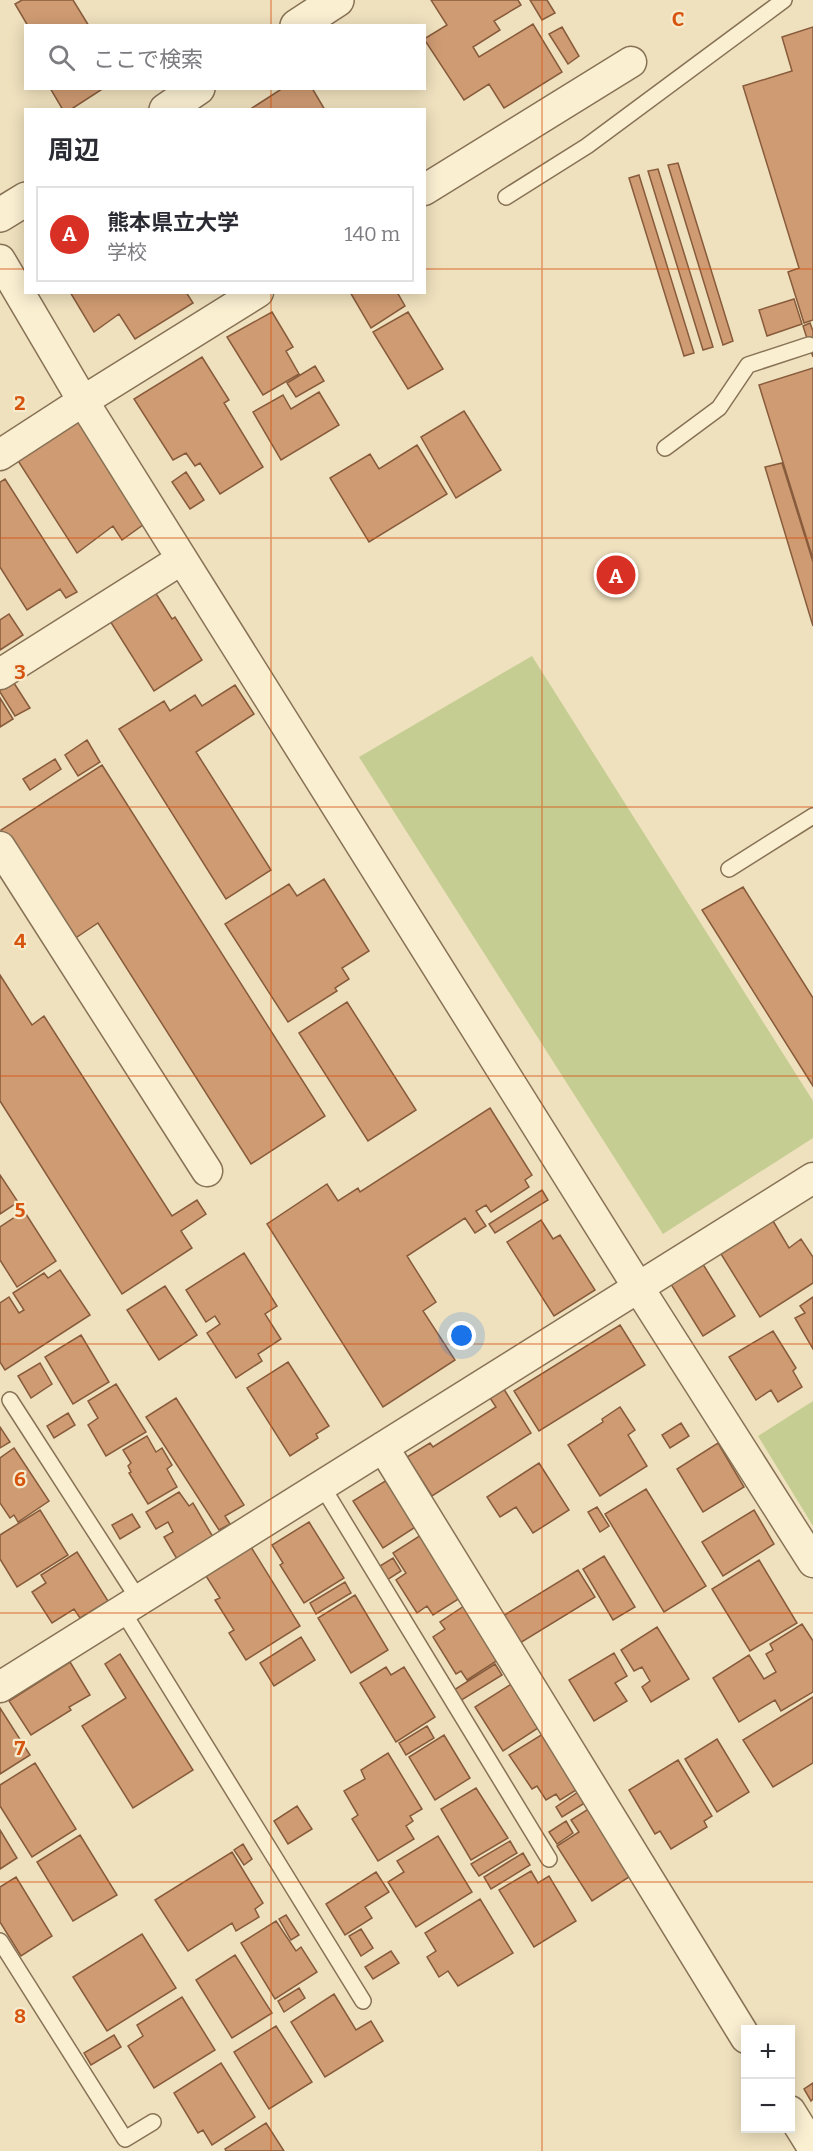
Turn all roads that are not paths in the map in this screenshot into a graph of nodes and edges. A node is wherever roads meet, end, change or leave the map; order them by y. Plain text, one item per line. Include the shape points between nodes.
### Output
1 (337, 0) edge
2 (784, 0) edge
3 (300, 24) edge
4 (631, 62) dead end
5 (195, 90) edge
6 (169, 108) edge
7 (426, 189) edge
8 (506, 197) dead end
9 (24, 200) edge
10 (0, 215) edge
11 (0, 260) edge
12 (255, 294) edge
13 (809, 345) dead end
14 (83, 401) junction
15 (665, 448) dead end
16 (0, 455) edge
17 (182, 559) junction
18 (0, 674) edge
19 (813, 816) edge
20 (0, 848) edge
21 (729, 869) dead end
22 (207, 1171) dead end
23 (813, 1178) edge
24 (638, 1287) junction
25 (10, 1400) dead end
26 (383, 1446) junction
27 (322, 1486) junction
28 (813, 1562) edge
29 (131, 1605) junction
30 (0, 1687) edge
31 (549, 1859) dead end
32 (0, 1941) edge
33 (363, 2001) dead end
34 (741, 2030) edge
35 (795, 2119) edge
36 (153, 2122) dead end
37 (813, 2148) edge

1 - 3 street
2 - 8 lane via 587,146
4 - 7 street
5 - 6 street
9 - 10 street
11 - 14 street
12 - 14 street
13 - 15 lane via 748,365 719,408
14 - 16 street
14 - 17 street
17 - 18 street
17 - 24 street
19 - 21 lane
20 - 22 street
23 - 24 street
24 - 26 street
24 - 28 street
25 - 29 lane
26 - 27 street
26 - 34 street
27 - 29 street
27 - 31 lane
29 - 30 street
29 - 33 lane
32 - 36 lane via 125,2139
35 - 37 street

